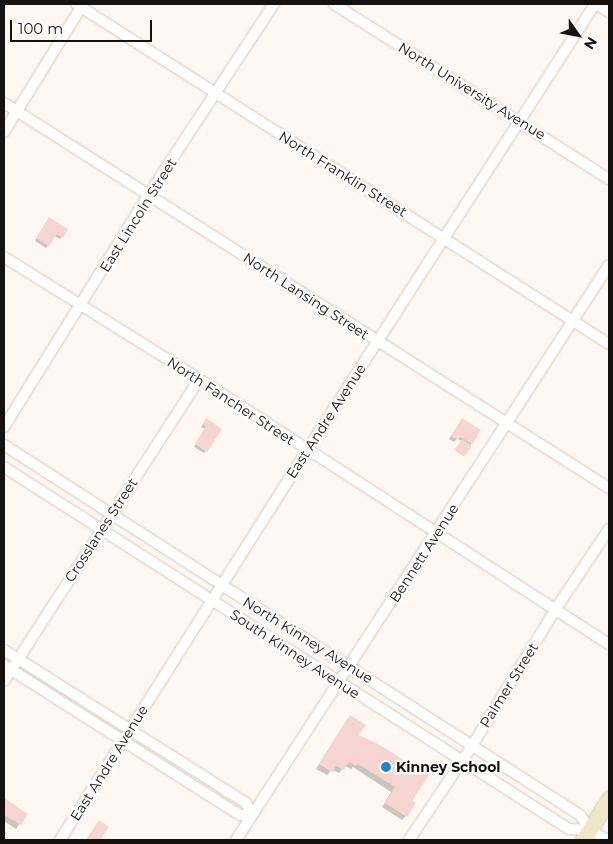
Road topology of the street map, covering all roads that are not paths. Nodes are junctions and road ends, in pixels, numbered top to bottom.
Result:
1 (274, 4) edge
2 (334, 4) edge
3 (597, 4) edge
4 (80, 5) edge
5 (609, 11) edge
6 (216, 94) junction
7 (4, 103) edge
8 (18, 111) junction
9 (520, 122) junction
10 (4, 132) edge
11 (609, 179) edge
12 (149, 194) junction
13 (444, 237) junction
14 (4, 257) edge
15 (609, 265) edge
16 (81, 306) junction
17 (573, 320) junction
18 (376, 342) junction
19 (609, 344) edge
20 (199, 379) junction
21 (508, 423) junction
22 (4, 426) edge
23 (4, 445) edge
24 (307, 450) junction
25 (4, 468) edge
26 (609, 488) edge
27 (111, 513) junction
28 (101, 529) junction
29 (609, 529) edge
30 (437, 533) junction
31 (222, 586) junction
32 (213, 601) junction
33 (555, 610) junction
34 (609, 644) edge
35 (4, 650) edge
36 (18, 659) junction
37 (349, 666) junction
38 (7, 667) edge
39 (4, 681) edge
40 (339, 684) junction
41 (129, 729) junction
42 (122, 741) junction
43 (472, 746) junction
44 (460, 760) junction
45 (609, 799) edge
46 (252, 815) junction
47 (586, 835) edge
48 (60, 840) edge
49 (236, 840) edge
50 (409, 840) edge
51 (607, 840) edge

1 - 6 street, East Lincoln Street
2 - 9 street, North University Avenue
3 - 5 street
3 - 9 street, East Andre Avenue
4 - 6 street, North Franklin Street
4 - 8 street
6 - 12 street, East Lincoln Street
6 - 13 street, North Franklin Street
7 - 8 street, North Lansing Street
8 - 10 street
8 - 12 street, North Lansing Street
9 - 11 street, North University Avenue
9 - 13 street, East Andre Avenue
12 - 16 street, East Lincoln Street
12 - 18 street, North Lansing Street
13 - 17 street, North Franklin Street
13 - 18 street, East Andre Avenue
14 - 16 street, North Fancher Street
15 - 17 street, Bennett Avenue
16 - 20 street, North Fancher Street
16 - 22 street, East Lincoln Street
17 - 19 street, North Franklin Street
17 - 21 street, Bennett Avenue
18 - 21 street, North Lansing Street
18 - 24 street, East Andre Avenue
20 - 24 street, North Fancher Street
20 - 27 street, Crosslanes Street
21 - 26 street, North Lansing Street
21 - 30 street, Bennett Avenue
23 - 27 street, North Kinney Avenue
24 - 30 street, North Fancher Street
24 - 31 street, East Andre Avenue
25 - 28 street, South Kinney Avenue
27 - 28 street, Crosslanes Street
27 - 31 street, North Kinney Avenue
28 - 32 street, South Kinney Avenue
28 - 36 street, Crosslanes Street
29 - 33 street, Palmer Street
30 - 33 street, North Fancher Street
30 - 37 street, Bennett Avenue
31 - 32 street, East Andre Avenue
31 - 37 street, North Kinney Avenue
32 - 40 street, South Kinney Avenue
32 - 41 street, East Andre Avenue
33 - 34 street, North Fancher Street
33 - 43 street, Palmer Street
35 - 36 street
36 - 38 street, Crosslanes Street
36 - 41 street
37 - 40 street, Bennett Avenue
37 - 43 street, North Kinney Avenue
38 - 39 street, Crosslanes Street
38 - 42 street
40 - 44 street, South Kinney Avenue
40 - 46 street, Bennett Avenue
41 - 42 street, East Andre Avenue
41 - 46 street
42 - 46 street
42 - 48 street, East Andre Avenue
43 - 44 street, Palmer Street
43 - 47 street, North Kinney Avenue
44 - 47 street, South Kinney Avenue
44 - 50 street, Palmer Street
45 - 47 main road
46 - 49 street, Bennett Avenue
47 - 51 street, North Kinney Avenue

